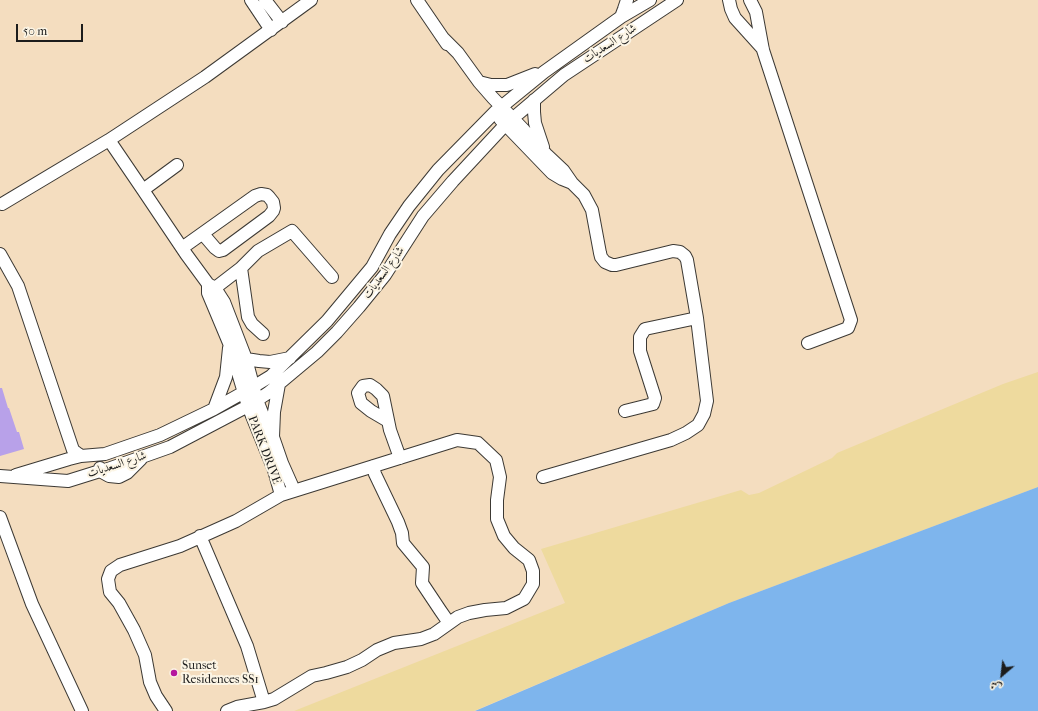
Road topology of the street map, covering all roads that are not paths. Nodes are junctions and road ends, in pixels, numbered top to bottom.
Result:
1 (251, 0) edge
2 (266, 0) edge
3 (312, 0) edge
4 (417, 0) edge
5 (627, 0) edge
6 (650, 0) edge
7 (677, 0) edge
8 (729, 0) edge
9 (750, 0) edge
10 (621, 17) junction
11 (282, 22) junction
12 (271, 30) junction
13 (442, 37) junction
14 (763, 50) junction
15 (544, 72) junction
16 (479, 82) junction
17 (534, 100) junction
18 (498, 109) junction
19 (509, 122) junction
20 (109, 140) junction
21 (546, 154) junction
22 (177, 165) dead end
23 (572, 183) junction
24 (143, 190) junction
25 (2, 204) dead end
26 (205, 236) junction
27 (184, 251) junction
28 (0, 254) edge
29 (241, 268) junction
30 (332, 277) dead end
31 (212, 286) junction
32 (697, 318) junction
33 (263, 334) dead end
34 (229, 343) junction
35 (808, 343) dead end
36 (290, 358) junction
37 (246, 360) junction
38 (279, 384) junction
39 (248, 390) junction
40 (252, 403) junction
41 (214, 409) junction
42 (625, 411) dead end
43 (388, 421) dead end
44 (273, 437) junction
45 (97, 455) junction
46 (81, 456) junction
47 (400, 458) junction
48 (54, 463) junction
49 (373, 466) junction
50 (100, 471) junction
51 (5, 476) edge
52 (543, 477) dead end
53 (57, 479) junction
54 (294, 490) junction
55 (281, 494) junction
56 (0, 516) edge
57 (200, 536) junction
58 (449, 623) junction
59 (264, 702) junction
60 (82, 711) edge
61 (166, 711) edge
62 (227, 711) edge

1 - 12 street
2 - 11 street
3 - 11 street
4 - 13 street
5 - 10 street
6 - 10 street, شارع السعديات
7 - 17 street, شارع السعديات
8 - 14 street
9 - 14 street
10 - 15 street, شارع السعديات
11 - 12 street
12 - 20 street
13 - 16 street
13 - 18 street
14 - 35 street
15 - 16 street
15 - 18 street, شارع السعديات
16 - 18 street
17 - 19 street, شارع السعديات
17 - 21 street
18 - 19 street
18 - 36 street, شارع السعديات
19 - 21 street
19 - 23 street
19 - 38 street, شارع السعديات
20 - 24 street
20 - 25 street
21 - 23 street
22 - 24 street
23 - 32 street
24 - 27 street
26 - 26 street
26 - 27 street
27 - 31 street
28 - 46 street
29 - 30 street
29 - 31 street
29 - 33 street
31 - 34 street
31 - 37 street
32 - 42 street
32 - 52 street
34 - 39 street
34 - 41 street
36 - 37 street
36 - 39 street, شارع السعديات
37 - 39 street
38 - 40 street, شارع السعديات
38 - 44 street
39 - 40 street
39 - 41 street, شارع السعديات
40 - 44 street, PARK DRIVE
40 - 50 street, شارع السعديات
40 - 55 street, PARK DRIVE
41 - 45 street, شارع السعديات
43 - 47 street
44 - 54 street, PARK DRIVE
45 - 46 street, شارع السعديات
45 - 48 street
45 - 50 street
46 - 48 street, شارع السعديات
47 - 49 street
47 - 58 street
48 - 51 street, شارع السعديات
48 - 53 street
49 - 54 street
49 - 58 street
50 - 53 street, شارع السعديات
51 - 53 street, شارع السعديات
54 - 55 street
55 - 57 street
56 - 60 street
57 - 59 street
57 - 61 street
58 - 59 street
59 - 62 street

